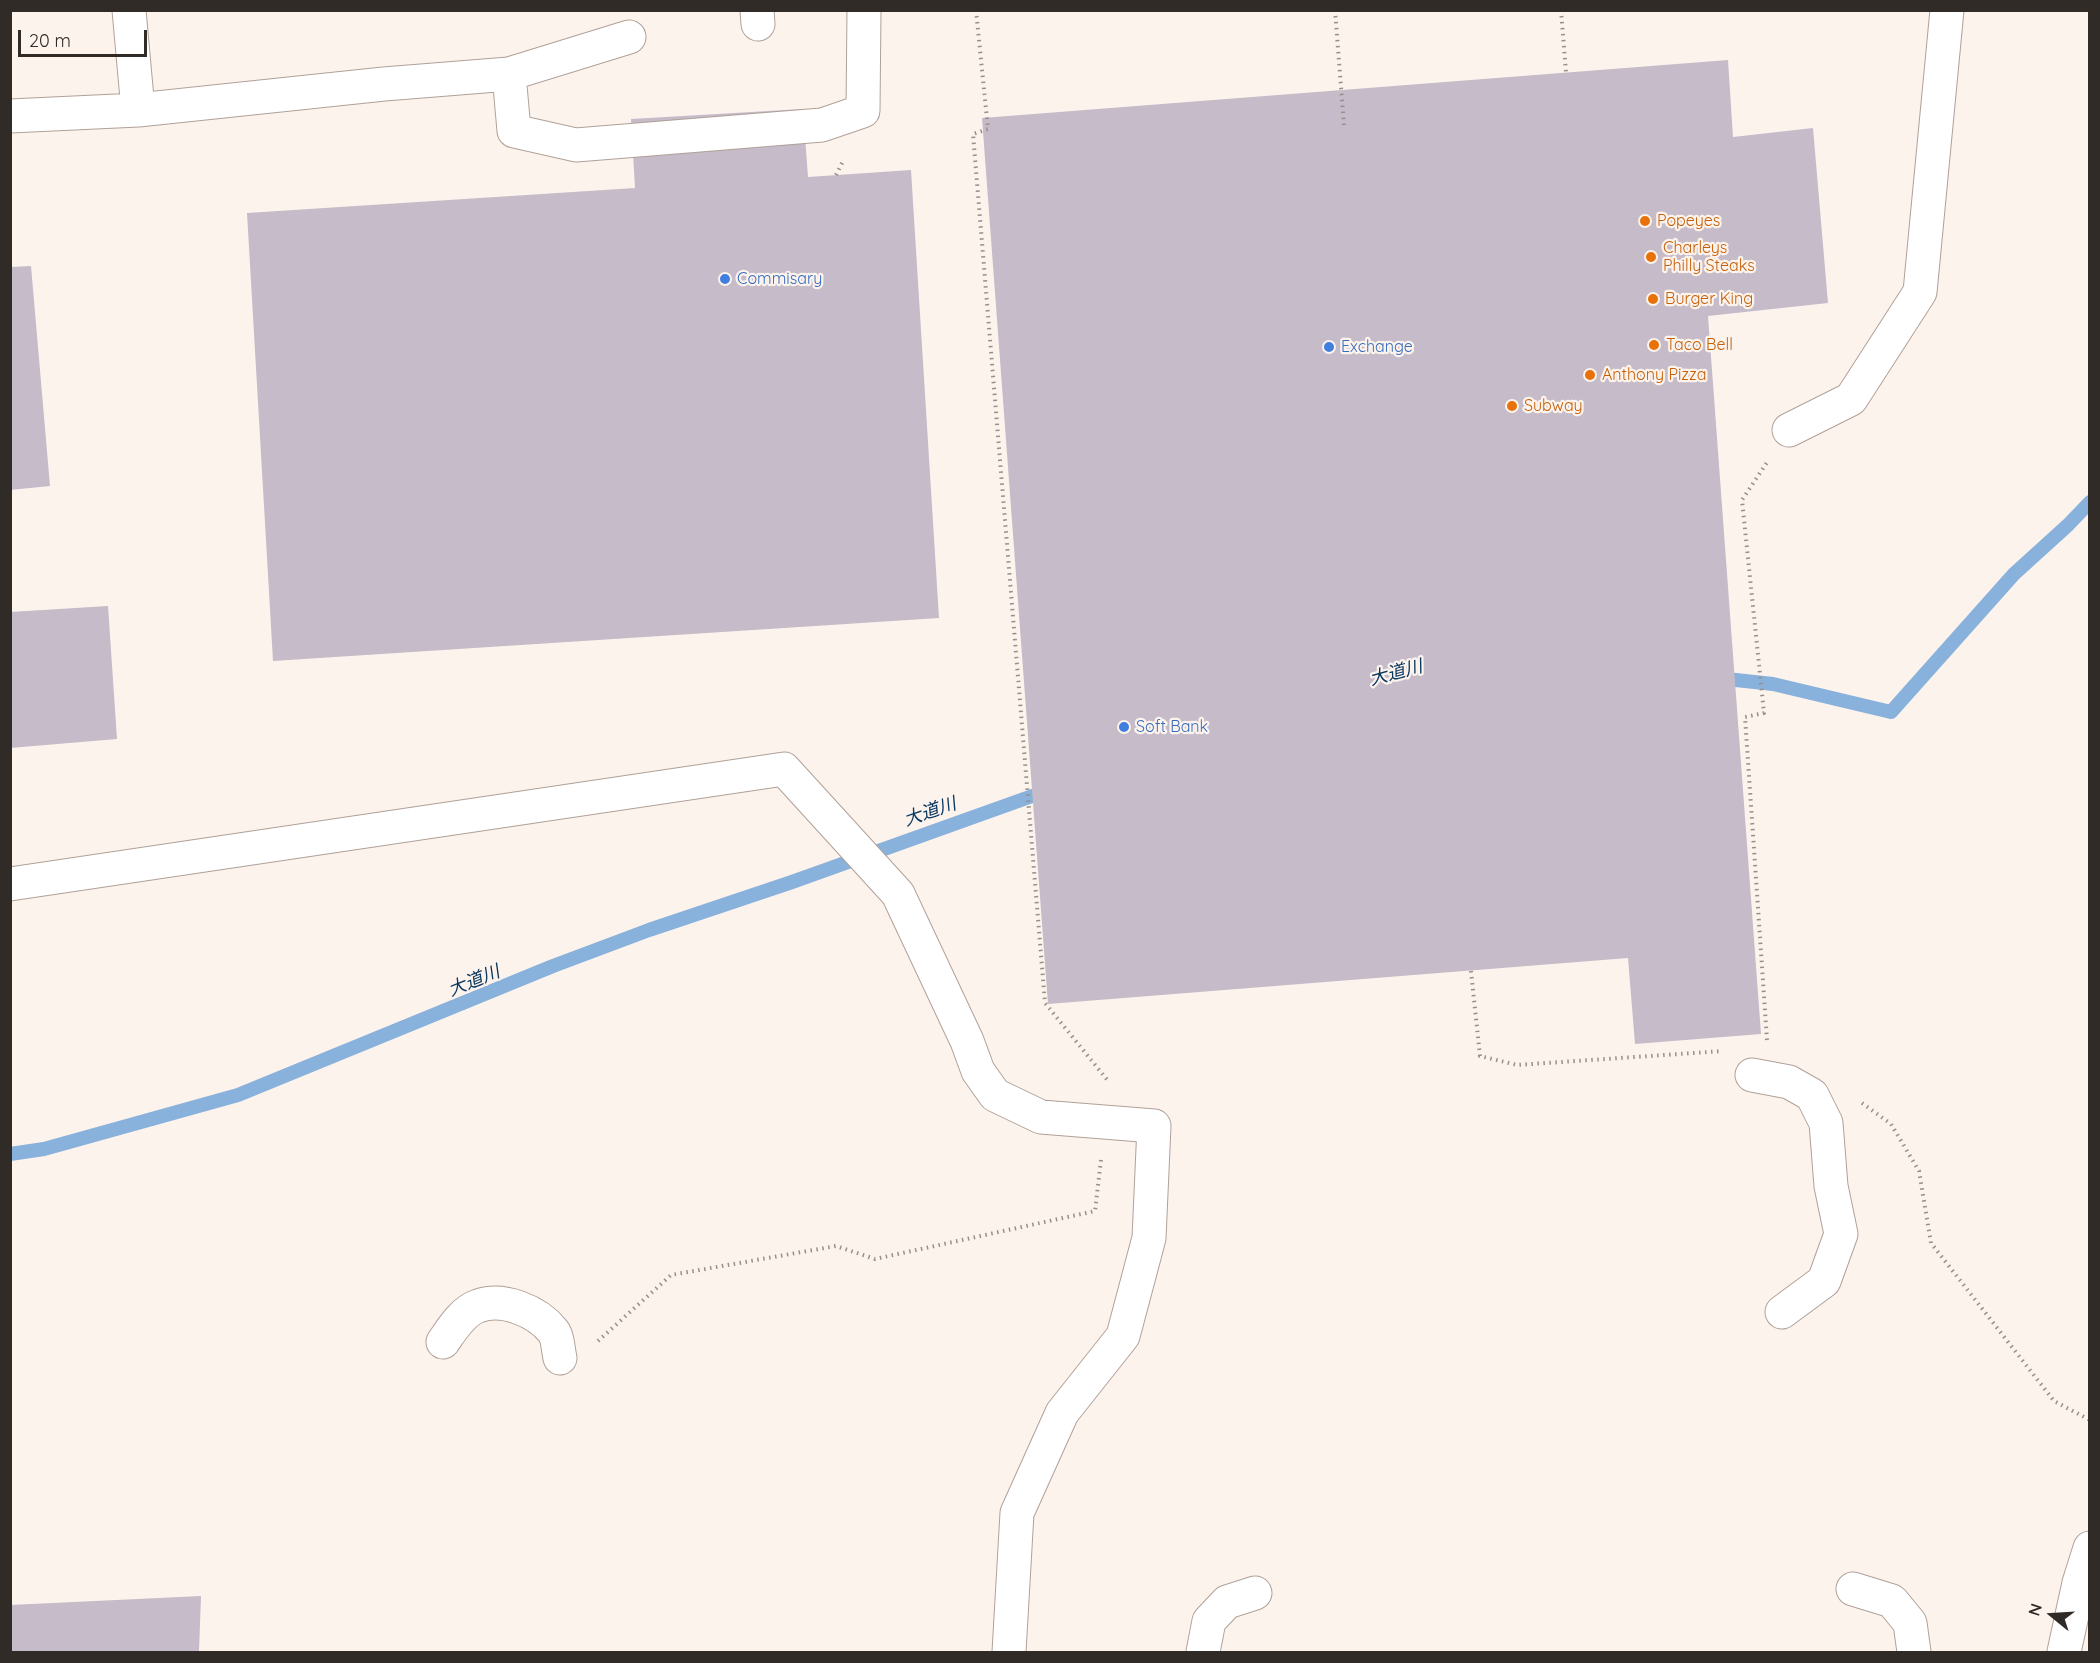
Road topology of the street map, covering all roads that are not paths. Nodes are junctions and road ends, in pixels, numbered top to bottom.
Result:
1 (129, 10) edge
2 (864, 10) edge
3 (1947, 10) edge
4 (629, 38) dead end
5 (509, 74) junction
6 (138, 110) junction
7 (10, 116) edge
8 (1789, 430) road end
9 (10, 884) edge
10 (1761, 1077) road end
11 (1782, 1312) dead end
12 (443, 1342) dead end
13 (560, 1358) dead end
14 (2090, 1548) edge
15 (1853, 1589) dead end
16 (1255, 1593) dead end
17 (1009, 1653) edge
18 (1203, 1653) edge
19 (1914, 1653) edge
20 (2064, 1653) edge

1 - 6 street
2 - 5 street
3 - 8 street
4 - 5 street
5 - 6 street
6 - 7 street
9 - 17 street
10 - 11 street
12 - 13 street
14 - 20 street
15 - 19 street
16 - 18 street

